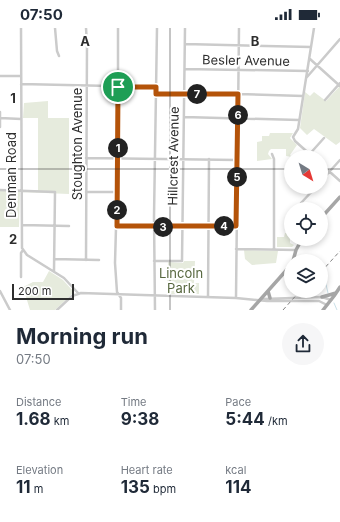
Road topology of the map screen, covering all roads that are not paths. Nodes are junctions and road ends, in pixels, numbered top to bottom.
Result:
1 (21, 28) edge
2 (55, 28) edge
3 (86, 28) edge
4 (118, 28) edge
5 (157, 28) edge
6 (185, 28) edge
7 (239, 28) edge
8 (314, 28) edge
9 (340, 39) edge
10 (185, 44) junction
11 (239, 45) junction
12 (311, 47) junction
13 (59, 56) dead end
14 (310, 58) junction
15 (317, 65) junction
16 (185, 69) junction
17 (238, 70) junction
18 (308, 71) junction
19 (0, 76) edge
20 (21, 76) junction
21 (306, 78) junction
22 (21, 84) junction
23 (340, 84) edge
24 (87, 86) junction
25 (118, 87) junction
26 (156, 87) junction
27 (156, 94) junction
28 (184, 94) junction
29 (238, 94) junction
30 (303, 96) junction
31 (325, 100) dead end
32 (0, 112) edge
33 (184, 117) junction
34 (0, 118) edge
35 (238, 118) junction
36 (21, 119) junction
37 (299, 120) junction
38 (0, 127) edge
39 (324, 138) dead end
40 (306, 150) edge
41 (314, 150) edge
42 (272, 154) dead end
43 (86, 158) junction
44 (118, 158) junction
45 (154, 158) junction
46 (184, 159) junction
47 (209, 159) junction
48 (237, 160) junction
49 (340, 160) edge
50 (330, 172) joint
51 (340, 181) edge
52 (0, 190) edge
53 (22, 191) junction
54 (86, 192) junction
55 (118, 192) junction
56 (309, 194) edge
57 (340, 197) edge
58 (302, 202) edge
59 (328, 210) edge
60 (22, 225) junction
61 (55, 225) junction
62 (69, 226) dead end
63 (117, 226) junction
64 (154, 226) junction
65 (208, 226) junction
66 (236, 226) junction
67 (182, 227) junction
68 (298, 246) edge
69 (236, 249) junction
70 (274, 249) junction
71 (23, 250) junction
72 (296, 250) junction
73 (295, 254) edge
74 (54, 259) junction
75 (86, 260) junction
76 (99, 260) dead end
77 (154, 261) junction
78 (54, 271) junction
79 (284, 273) edge
80 (21, 277) dead end
81 (340, 287) edge
82 (0, 291) edge
83 (268, 291) junction
84 (78, 293) junction
85 (337, 293) junction
86 (118, 294) junction
87 (328, 295) edge
88 (154, 296) junction
89 (208, 297) junction
90 (236, 298) junction
91 (270, 298) junction
92 (284, 298) edge
93 (325, 298) edge
94 (260, 300) junction
95 (332, 300) junction
96 (328, 305) junction
97 (10, 310) edge
98 (57, 310) edge
99 (121, 310) edge
100 (155, 310) edge
101 (251, 310) edge
102 (323, 310) edge

1 - 20 street, Denman Road
2 - 13 street
3 - 24 street, Stoughton Avenue
4 - 25 street
5 - 26 street
6 - 10 street, Hillcrest Avenue
7 - 11 street
8 - 12 street
9 - 15 street
10 - 11 street
10 - 16 street, Hillcrest Avenue
11 - 12 street
11 - 17 street
12 - 14 street
14 - 15 street
14 - 18 street
15 - 21 street
15 - 23 street
16 - 17 street, Besler Avenue
16 - 28 street, Hillcrest Avenue
17 - 18 street, Besler Avenue
17 - 29 street
18 - 21 street
19 - 20 street
20 - 22 street, Denman Road
21 - 30 street
22 - 24 street
22 - 36 street, Denman Road
23 - 31 street
24 - 25 street
24 - 43 street, Stoughton Avenue
25 - 26 street
25 - 44 street
26 - 27 street
27 - 28 street
27 - 45 street
28 - 29 street
28 - 33 street, Hillcrest Avenue
29 - 30 street
29 - 35 street
30 - 37 street
32 - 34 street
33 - 35 street
33 - 46 street, Hillcrest Avenue
34 - 36 street
34 - 38 street
35 - 37 street
35 - 48 street
36 - 53 street, Denman Road
37 - 40 street
39 - 41 street
42 - 70 street
43 - 44 street
43 - 54 street, Stoughton Avenue
44 - 45 street
44 - 55 street
45 - 46 street
45 - 64 street
46 - 47 street
46 - 67 street, Hillcrest Avenue
47 - 48 street
47 - 65 street
48 - 66 street
49 - 50 street
50 - 51 street
52 - 53 street
53 - 60 street, Denman Road
53 - 61 street
54 - 55 street
54 - 75 street, Stoughton Avenue
55 - 63 street
56 - 58 street
57 - 59 main road
60 - 61 street
60 - 71 street, Denman Road
61 - 62 street
61 - 74 street
63 - 64 street
63 - 86 street
64 - 67 street
64 - 77 street
65 - 66 street
65 - 67 street
65 - 89 street
66 - 69 street
67 - 77 street, Hillcrest Avenue
68 - 72 main road
69 - 70 street
69 - 90 street
70 - 72 street
71 - 78 street
71 - 80 street, Denman Road
72 - 73 main road
74 - 75 street
74 - 78 street
75 - 76 street
77 - 88 street
78 - 84 street
79 - 83 main road
81 - 85 main road
82 - 97 street
83 - 91 main road
83 - 94 main road
84 - 86 street
84 - 98 street
85 - 87 main road
85 - 95 main road
86 - 88 street
86 - 99 street
88 - 89 street
88 - 100 street
89 - 90 street
90 - 94 street
91 - 92 street
91 - 94 street
93 - 95 street
94 - 96 street
94 - 101 main road
95 - 96 main road
96 - 102 main road

